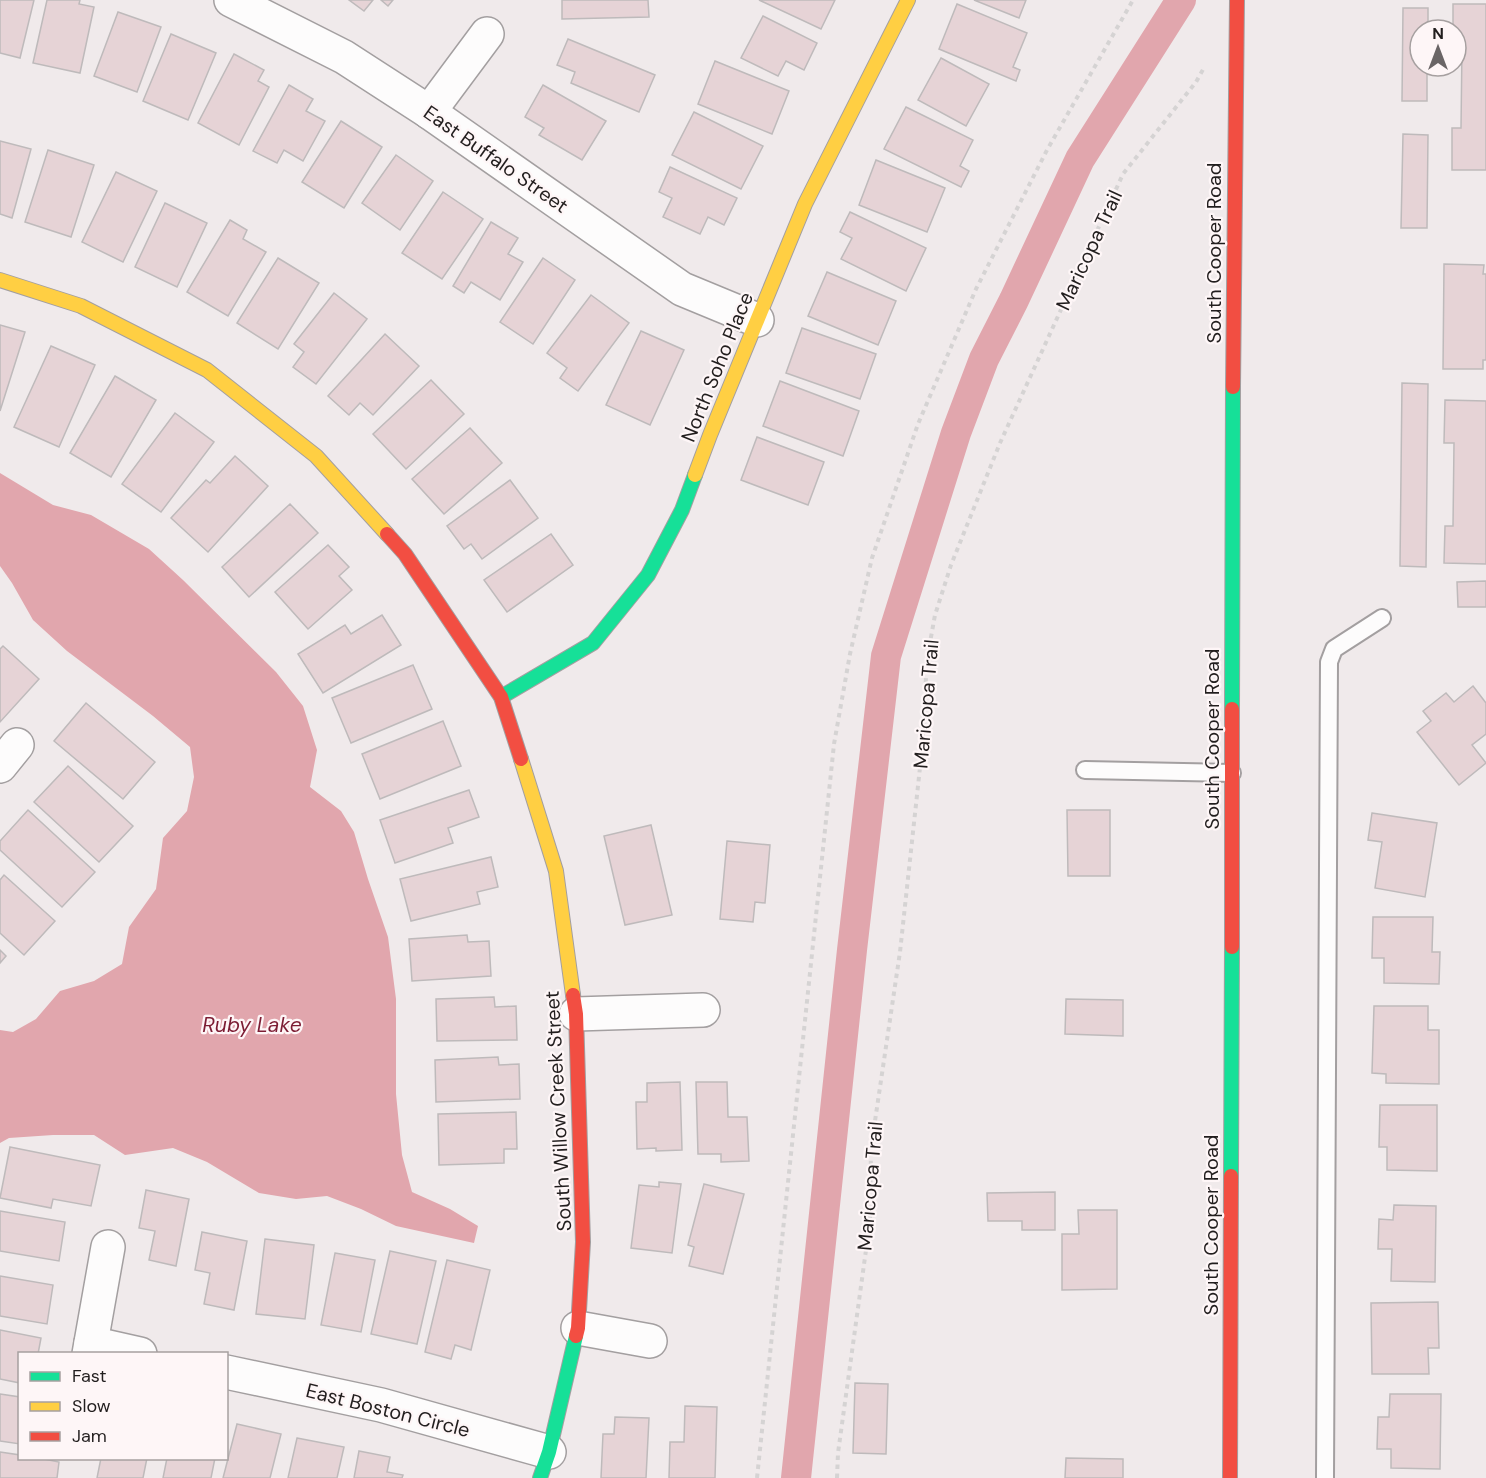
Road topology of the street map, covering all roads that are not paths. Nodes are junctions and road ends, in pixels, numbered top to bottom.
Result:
1 (231, 0) edge
2 (908, 0) edge
3 (1237, 0) edge
4 (487, 34) dead end
5 (429, 112) junction
6 (0, 280) edge
7 (757, 320) junction
8 (1382, 618) dead end
9 (501, 697) junction
10 (1085, 770) dead end
11 (1232, 773) junction
12 (703, 1010) dead end
13 (576, 1014) junction
14 (108, 1247) dead end
15 (578, 1328) junction
16 (650, 1341) dead end
17 (90, 1348) edge
18 (130, 1352) edge
19 (228, 1372) edge
20 (545, 1465) edge
21 (1230, 1478) edge
22 (1325, 1478) edge

1 - 5 street, East Buffalo Street
2 - 7 street, North Soho Place
3 - 11 street, South Cooper Road
4 - 5 street
5 - 7 street, East Buffalo Street
6 - 9 street, South Willow Creek Street
7 - 9 street, North Soho Place
8 - 22 lane
9 - 13 street, South Willow Creek Street
10 - 11 lane
11 - 21 street, South Cooper Road
12 - 13 street
13 - 15 street, South Willow Creek Street
14 - 17 street
15 - 16 street
15 - 20 street, South Willow Creek Street
17 - 18 street
19 - 20 street, East Boston Circle

